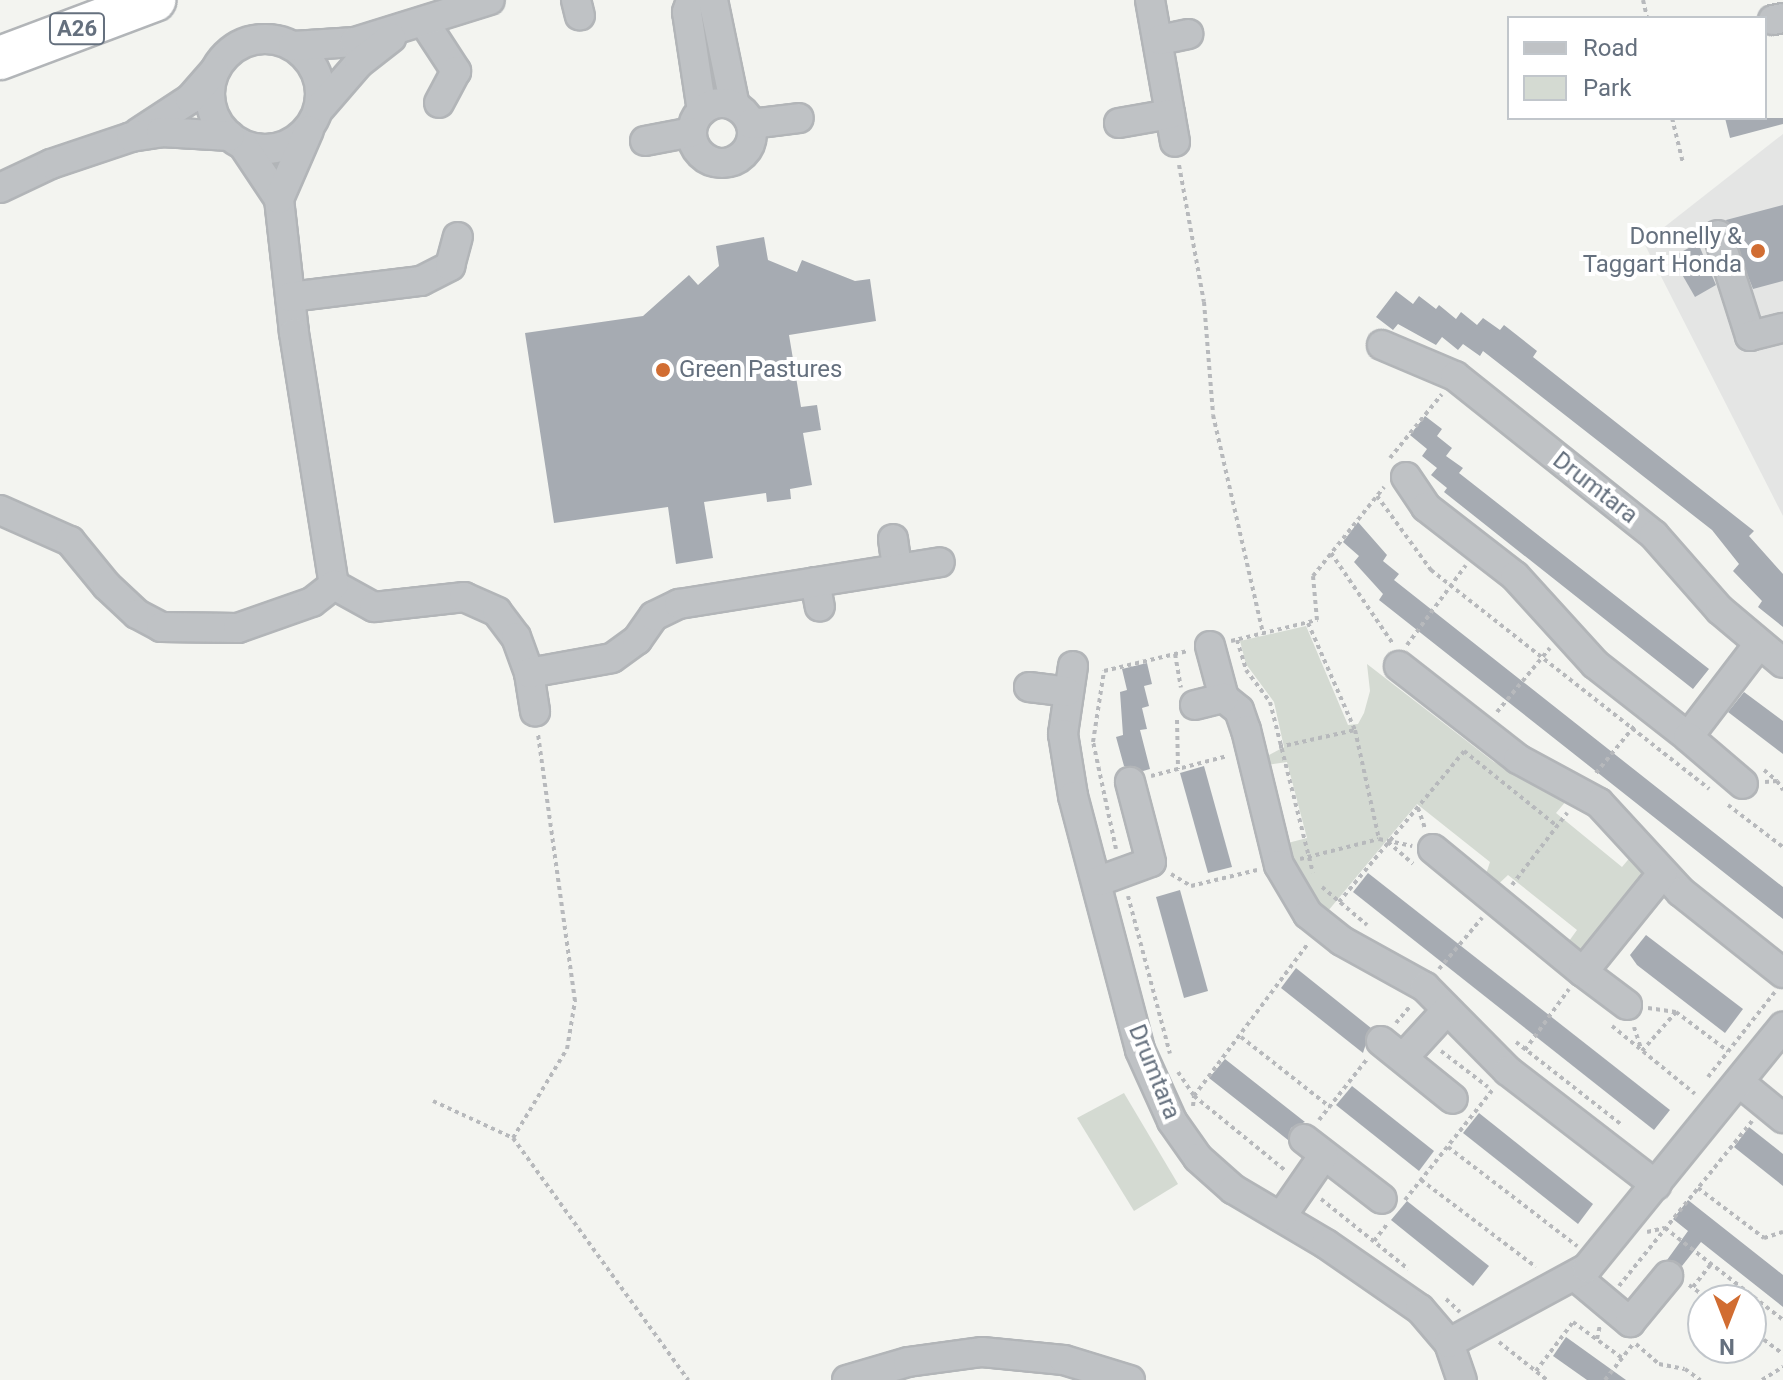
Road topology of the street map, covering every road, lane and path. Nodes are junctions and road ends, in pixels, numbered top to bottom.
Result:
1 (154, 0) edge
2 (490, 0) edge
3 (691, 0) edge
4 (713, 0) edge
5 (1150, 0) edge
6 (413, 26) junction
7 (1188, 34) dead end
8 (1160, 40) junction
9 (293, 46) junction
10 (0, 58) edge
11 (217, 67) junction
12 (439, 103) dead end
13 (1170, 114) junction
14 (743, 115) junction
15 (316, 116) junction
16 (799, 118) dead end
17 (1672, 120) edge
18 (697, 122) junction
19 (1119, 123) dead end
20 (131, 137) junction
21 (236, 140) junction
22 (645, 141) dead end
23 (1175, 142) joint
24 (1683, 163) dead end
25 (0, 188) edge
26 (279, 199) junction
27 (1718, 235) dead end
28 (458, 237) dead end
29 (290, 297) junction
30 (1783, 328) edge
31 (1382, 345) dead end
32 (1445, 391) dead end
33 (1393, 474) junction
34 (1377, 496) junction
35 (0, 510) edge
36 (893, 539) dead end
37 (1331, 553) junction
38 (940, 562) dead end
39 (897, 568) junction
40 (334, 585) junction
41 (1451, 585) junction
42 (1308, 623) junction
43 (1263, 634) junction
44 (1224, 643) junction
45 (1759, 644) junction
46 (1548, 651) dead end
47 (1542, 658) junction
48 (1783, 663) edge
49 (1399, 666) junction
50 (529, 673) junction
51 (1029, 687) dead end
52 (1517, 689) dead end
53 (1224, 698) junction
54 (1195, 705) dead end
55 (535, 712) joint
56 (1355, 730) junction
57 (1632, 730) junction
58 (1688, 737) junction
59 (1281, 747) junction
60 (1242, 754) junction
61 (1606, 760) dead end
62 (1164, 772) dead end
63 (1130, 782) dead end
64 (1743, 784) dead end
65 (1562, 819) dead end
66 (1557, 826) junction
67 (1379, 839) junction
68 (1388, 842) junction
69 (1783, 847) edge
70 (1433, 849) joint
71 (1309, 857) junction
72 (1269, 868) junction
73 (1663, 873) junction
74 (1110, 876) junction
75 (1191, 886) dead end
76 (1338, 903) junction
77 (1489, 911) junction
78 (1319, 926) junction
79 (1374, 930) dead end
80 (1297, 962) dead end
81 (1783, 973) edge
82 (1433, 977) junction
83 (1576, 981) junction
84 (1627, 1005) joint
85 (1447, 1010) junction
86 (1676, 1012) junction
87 (1783, 1027) edge
88 (1241, 1037) junction
89 (1514, 1040) dead end
90 (1525, 1049) junction
91 (1392, 1050) junction
92 (1642, 1051) dead end
93 (1728, 1051) dead end
94 (1739, 1082) junction
95 (1492, 1091) dead end
96 (1194, 1096) junction
97 (1453, 1099) dead end
98 (433, 1101) dead end
99 (1330, 1107) junction
100 (1775, 1111) edge
101 (1629, 1131) dead end
102 (513, 1138) junction
103 (1314, 1147) junction
104 (1448, 1147) junction
105 (1293, 1176) junction
106 (1421, 1180) junction
107 (1656, 1185) junction
108 (1698, 1188) junction
109 (1414, 1190) dead end
110 (1382, 1199) dead end
111 (1281, 1217) junction
112 (1665, 1228) junction
113 (1617, 1231) junction
114 (1783, 1232) edge
115 (1645, 1253) dead end
116 (1711, 1264) junction
117 (1536, 1267) dead end
118 (1585, 1268) junction
119 (1419, 1278) dead end
120 (1680, 1282) joint
121 (1442, 1296) dead end
122 (1783, 1320) edge
123 (1480, 1327) junction
124 (1633, 1332) junction
125 (1449, 1343) junction
126 (1622, 1358) junction
127 (1783, 1367) edge
128 (1536, 1371) junction
129 (688, 1380) edge
130 (847, 1380) edge
131 (1130, 1380) edge
132 (1462, 1380) edge
133 (1547, 1380) edge
134 (1605, 1380) edge
135 (1700, 1380) edge
136 (1762, 1380) edge

1 - 10 highway, A26
2 - 6 street
3 - 18 street
4 - 14 street
5 - 8 street
6 - 9 street
6 - 12 street
6 - 15 street
7 - 8 street
8 - 13 street
9 - 11 street
9 - 15 street
11 - 20 street
11 - 21 street
13 - 19 street
13 - 23 street
14 - 16 street
14 - 18 street
14 - 18 street
15 - 21 street
15 - 26 street
17 - 24 path
18 - 22 street
20 - 21 street
20 - 25 street
21 - 26 street
23 - 43 path
26 - 29 street
27 - 30 street
28 - 29 street
29 - 40 street
31 - 45 street, Drumtara
32 - 33 path
33 - 34 path
33 - 58 street
34 - 37 path
34 - 41 path
35 - 40 street
36 - 39 street
37 - 42 path
37 - 49 path
38 - 39 street
39 - 50 street
40 - 50 street
41 - 47 path
41 - 49 path
42 - 43 path
42 - 56 path
43 - 44 path
44 - 53 street
44 - 59 path
44 - 74 path
45 - 48 street, Drumtara
45 - 58 street
46 - 47 path
47 - 52 path
47 - 57 path
49 - 73 street
50 - 55 street
51 - 74 street, Drumtara
53 - 54 street
53 - 60 street
55 - 102 path
56 - 59 path
56 - 67 path
57 - 61 path
57 - 69 path
58 - 64 street
59 - 60 path
59 - 71 path
60 - 62 path
60 - 72 street
63 - 74 street
65 - 66 path
66 - 68 path
66 - 77 path
67 - 68 path
67 - 71 path
68 - 70 path
68 - 76 path
70 - 77 street
71 - 72 path
71 - 76 path
72 - 75 path
72 - 78 street
73 - 81 street
73 - 83 street
74 - 96 path
74 - 111 street, Drumtara
76 - 78 path
76 - 79 path
77 - 82 path
77 - 83 street
78 - 82 street
80 - 88 path
82 - 85 street
82 - 91 path
83 - 84 street
83 - 90 path
84 - 86 path
85 - 91 street
85 - 107 street
86 - 92 path
86 - 93 path
87 - 94 street
88 - 96 path
88 - 99 path
89 - 90 path
90 - 101 path
91 - 97 street
91 - 99 path
94 - 100 street
94 - 107 street
95 - 104 path
96 - 105 path
98 - 102 path
99 - 103 path
100 - 108 path
102 - 129 path
103 - 105 street
103 - 105 path
103 - 110 street
104 - 106 path
104 - 118 path
105 - 111 street
105 - 119 path
106 - 109 path
106 - 117 path
107 - 113 street
108 - 112 path
108 - 114 path
111 - 125 street, Drumtara
112 - 113 path
112 - 115 path
112 - 116 path
113 - 118 street
116 - 120 path
116 - 122 path
118 - 123 street
118 - 124 street
120 - 124 street
121 - 123 path
123 - 125 street
123 - 128 path
124 - 126 path
124 - 135 path
125 - 132 street, Drumtara
126 - 128 path
126 - 134 path
127 - 136 path
128 - 133 path
130 - 131 street

